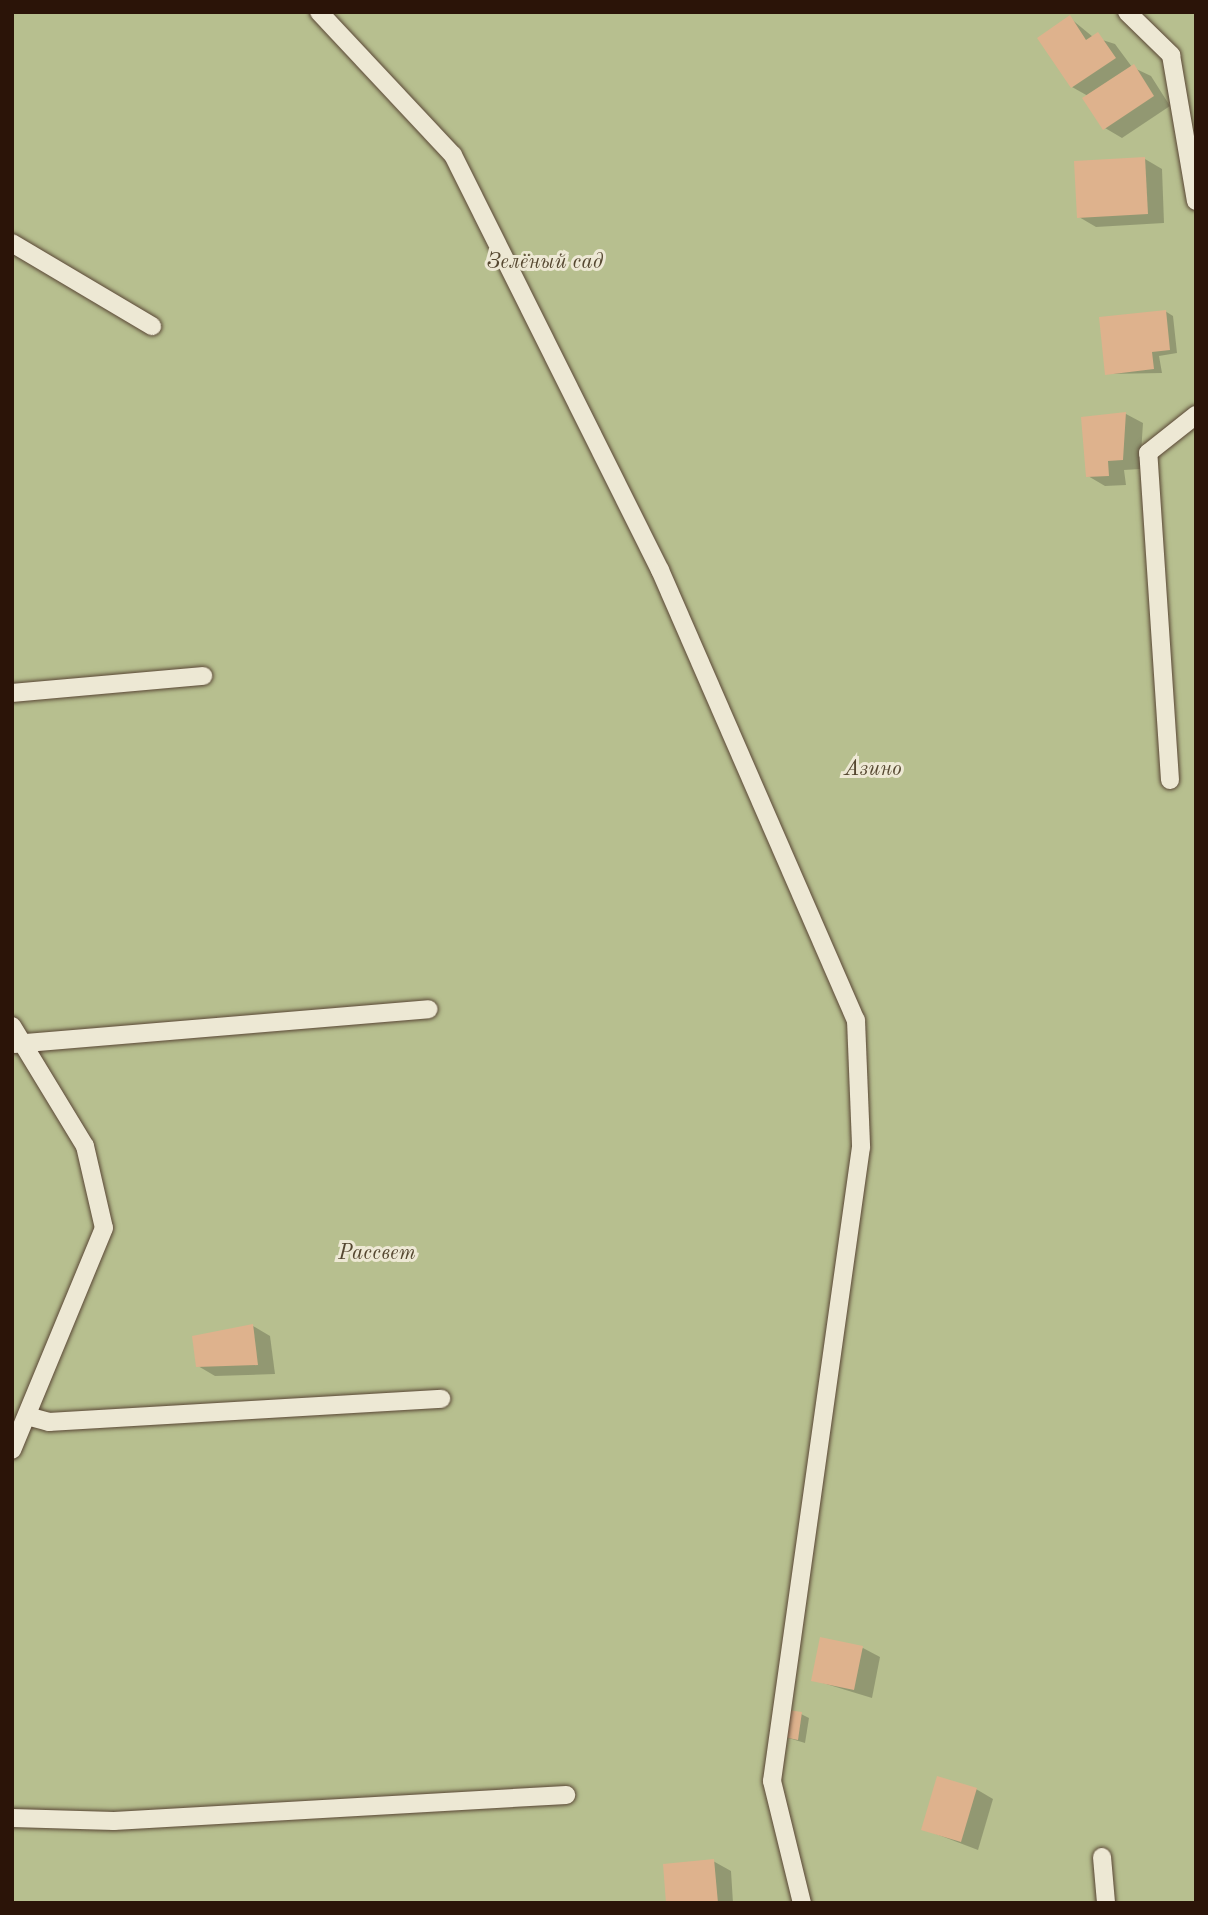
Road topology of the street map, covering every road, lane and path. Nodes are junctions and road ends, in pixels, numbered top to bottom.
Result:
1 (319, 12) edge
2 (1126, 12) edge
3 (1196, 201) edge
4 (12, 243) edge
5 (152, 326) dead end
6 (1196, 415) edge
7 (203, 676) dead end
8 (12, 693) edge
9 (1170, 780) dead end
10 (429, 1009) dead end
11 (12, 1026) edge
12 (17, 1043) edge
13 (441, 1399) dead end
14 (27, 1416) junction
15 (12, 1450) edge
16 (566, 1795) dead end
17 (12, 1818) edge
18 (1101, 1857) dead end
19 (802, 1903) edge
20 (1106, 1903) edge

1 - 19 lane
2 - 3 lane
4 - 5 lane
6 - 9 lane
7 - 8 lane
10 - 12 lane
11 - 12 lane
12 - 14 lane
13 - 14 lane
14 - 15 lane
16 - 17 lane
18 - 20 lane

